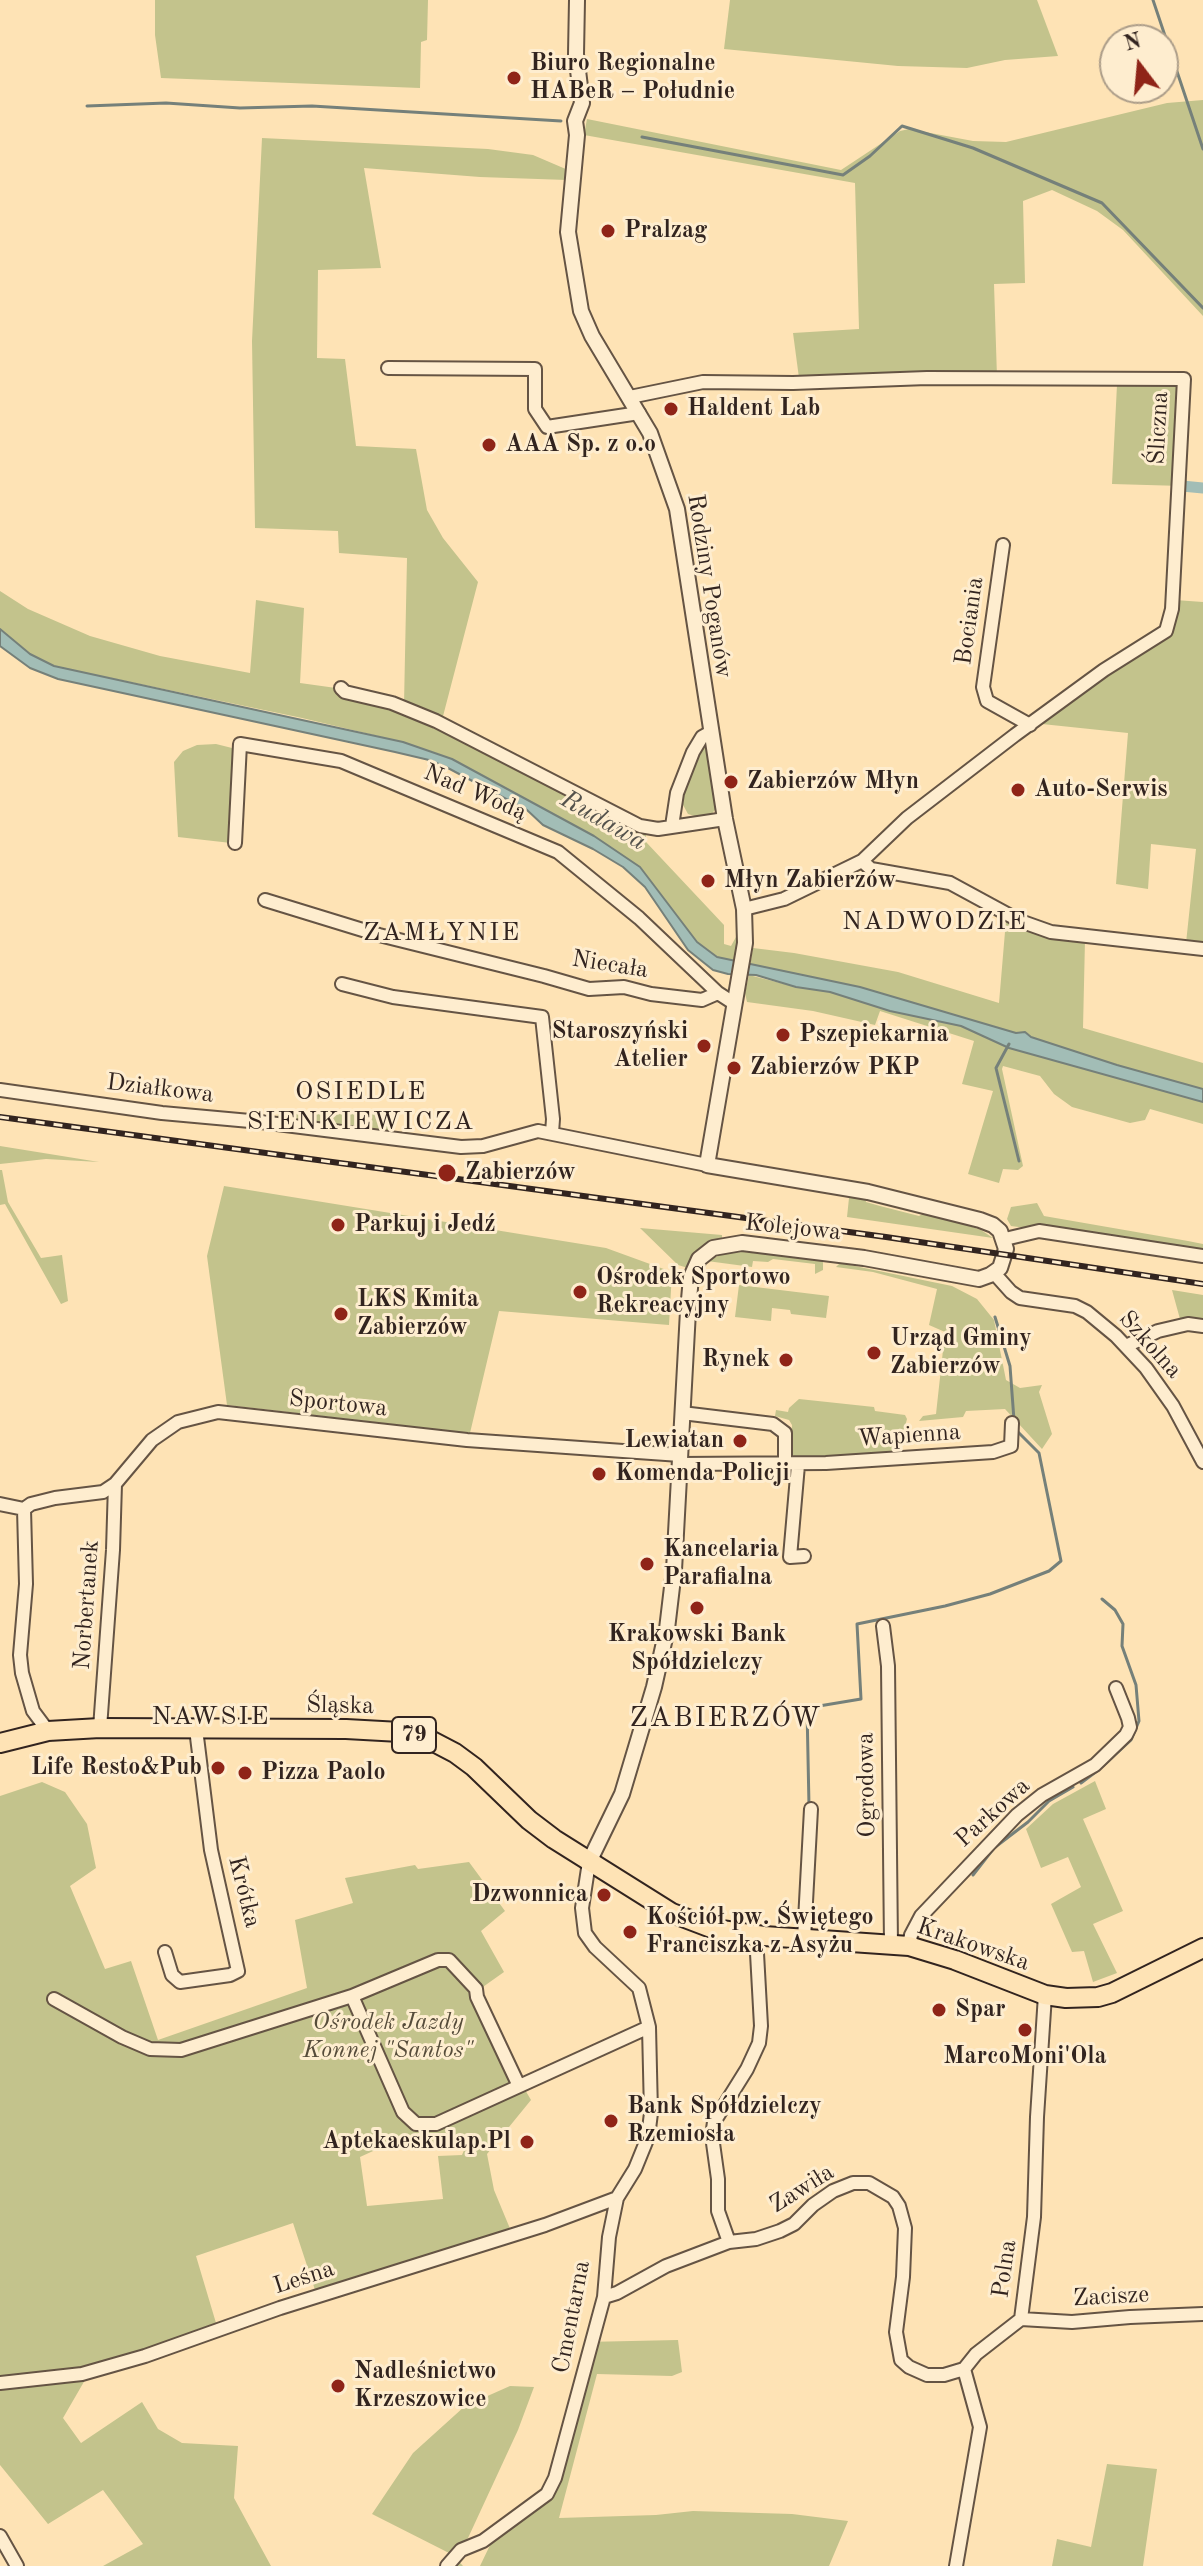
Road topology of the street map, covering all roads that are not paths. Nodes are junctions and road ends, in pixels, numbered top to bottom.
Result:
1 (577, 0) edge
2 (388, 368) dead end
3 (630, 397) junction
4 (639, 413) junction
5 (1003, 545) dead end
6 (341, 688) dead end
7 (1030, 725) junction
8 (711, 732) junction
9 (725, 819) junction
10 (672, 826) junction
11 (235, 843) dead end
12 (862, 861) junction
13 (265, 900) dead end
14 (744, 909) junction
15 (1203, 949) edge
16 (342, 984) dead end
17 (718, 993) junction
18 (736, 998) junction
19 (0, 1090) edge
20 (552, 1133) junction
21 (707, 1165) junction
22 (1005, 1239) junction
23 (1203, 1256) edge
24 (994, 1273) junction
25 (1203, 1326) edge
26 (1126, 1346) junction
27 (682, 1413) junction
28 (1012, 1423) dead end
29 (680, 1460) junction
30 (1203, 1462) edge
31 (792, 1465) junction
32 (115, 1484) junction
33 (0, 1504) edge
34 (24, 1509) junction
35 (804, 1556) dead end
36 (883, 1626) dead end
37 (1116, 1688) dead end
38 (100, 1728) junction
39 (196, 1729) junction
40 (48, 1731) junction
41 (0, 1743) edge
42 (811, 1809) dead end
43 (589, 1862) junction
44 (756, 1935) junction
45 (804, 1939) junction
46 (900, 1945) junction
47 (1203, 1948) edge
48 (165, 1952) dead end
49 (1045, 1995) junction
50 (352, 1996) junction
51 (54, 1999) dead end
52 (649, 2027) junction
53 (519, 2086) junction
54 (617, 2198) junction
55 (729, 2242) junction
56 (604, 2297) junction
57 (1203, 2314) edge
58 (1021, 2319) junction
59 (964, 2369) junction
60 (0, 2383) edge
61 (0, 2536) edge
62 (17, 2566) edge
63 (447, 2566) edge
64 (956, 2566) edge

1 - 3 street, Rodziny Poganów
2 - 4 street
3 - 4 street, Rodziny Poganów
3 - 7 street, Śliczna
4 - 8 street, Rodziny Poganów
5 - 7 street, Bociania
6 - 10 street
7 - 12 street
8 - 9 street, Rodziny Poganów
8 - 10 street
9 - 10 street
9 - 14 street, Rodziny Poganów
11 - 17 street, Nad Wodą
12 - 14 street
12 - 15 street
13 - 17 street, Niecała
14 - 18 street, Rodziny Poganów
16 - 20 street
17 - 18 street, Nad Wodą
18 - 21 street, Rodziny Poganów
19 - 20 street, Działkowa
20 - 21 street, Kolejowa
21 - 22 street, Kolejowa
22 - 23 street
22 - 24 street
24 - 26 street, Szkolna
24 - 27 street, Kolejowa
25 - 26 street
26 - 30 street, Szkolna
27 - 29 street, Kolejowa
27 - 31 street
28 - 31 street, Wapienna
29 - 31 street, Wapienna
29 - 32 street, Sportowa
29 - 43 street, Kolejowa
31 - 35 street
32 - 34 street
32 - 38 street, Norbertanek
33 - 34 street
34 - 40 street
36 - 46 street, Ogrodowa
37 - 46 street, Parkowa
38 - 39 main road, Śląska / 79
38 - 40 main road, Śląska / 79
39 - 43 main road, Śląska / 79
39 - 48 street, Krótka
40 - 41 main road, Śląska / 79
42 - 45 street
43 - 44 main road, Krakowska / 79
43 - 52 street, Cmentarna
44 - 45 main road, Krakowska / 79
44 - 55 street
45 - 46 main road, Krakowska / 79
46 - 49 main road, Krakowska / 79
47 - 49 main road, Krakowska / 79
49 - 58 street, Polna
50 - 51 street
50 - 53 street
50 - 53 street
52 - 53 street
52 - 54 street, Cmentarna
54 - 56 street, Cmentarna
54 - 60 street, Leśna
55 - 56 street, Zawiła
55 - 59 street, Zawiła
56 - 63 street, Cmentarna
57 - 58 street, Zacisze
58 - 59 street, Polna
59 - 64 street
61 - 62 street

